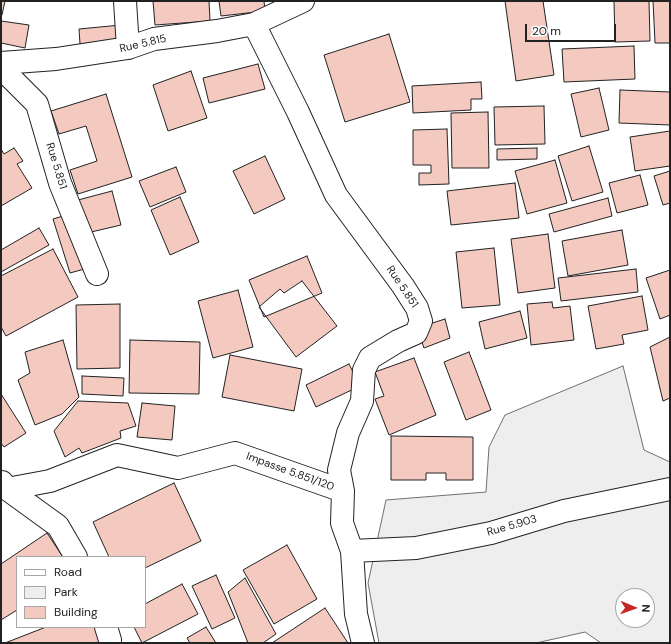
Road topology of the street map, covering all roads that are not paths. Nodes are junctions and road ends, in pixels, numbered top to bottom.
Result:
1 (125, 1) edge
2 (304, 1) edge
3 (254, 24) junction
4 (128, 48) junction
5 (1, 63) edge
6 (1, 68) edge
7 (97, 274) dead end
8 (4, 485) edge
9 (670, 489) edge
10 (343, 491) junction
11 (352, 551) junction
12 (75, 556) edge
13 (363, 643) edge

1 - 4 street
2 - 3 street, Rue 5.815
3 - 4 street, Rue 5.815
3 - 10 street, Rue 5.851
4 - 5 street, Rue 5.815
6 - 7 street, Rue 5.851
8 - 10 street, Impasse 5.851/120
8 - 12 street
9 - 11 street, Rue 5.903
10 - 11 street, Rue 5.851
11 - 13 street, Rue 5.851

